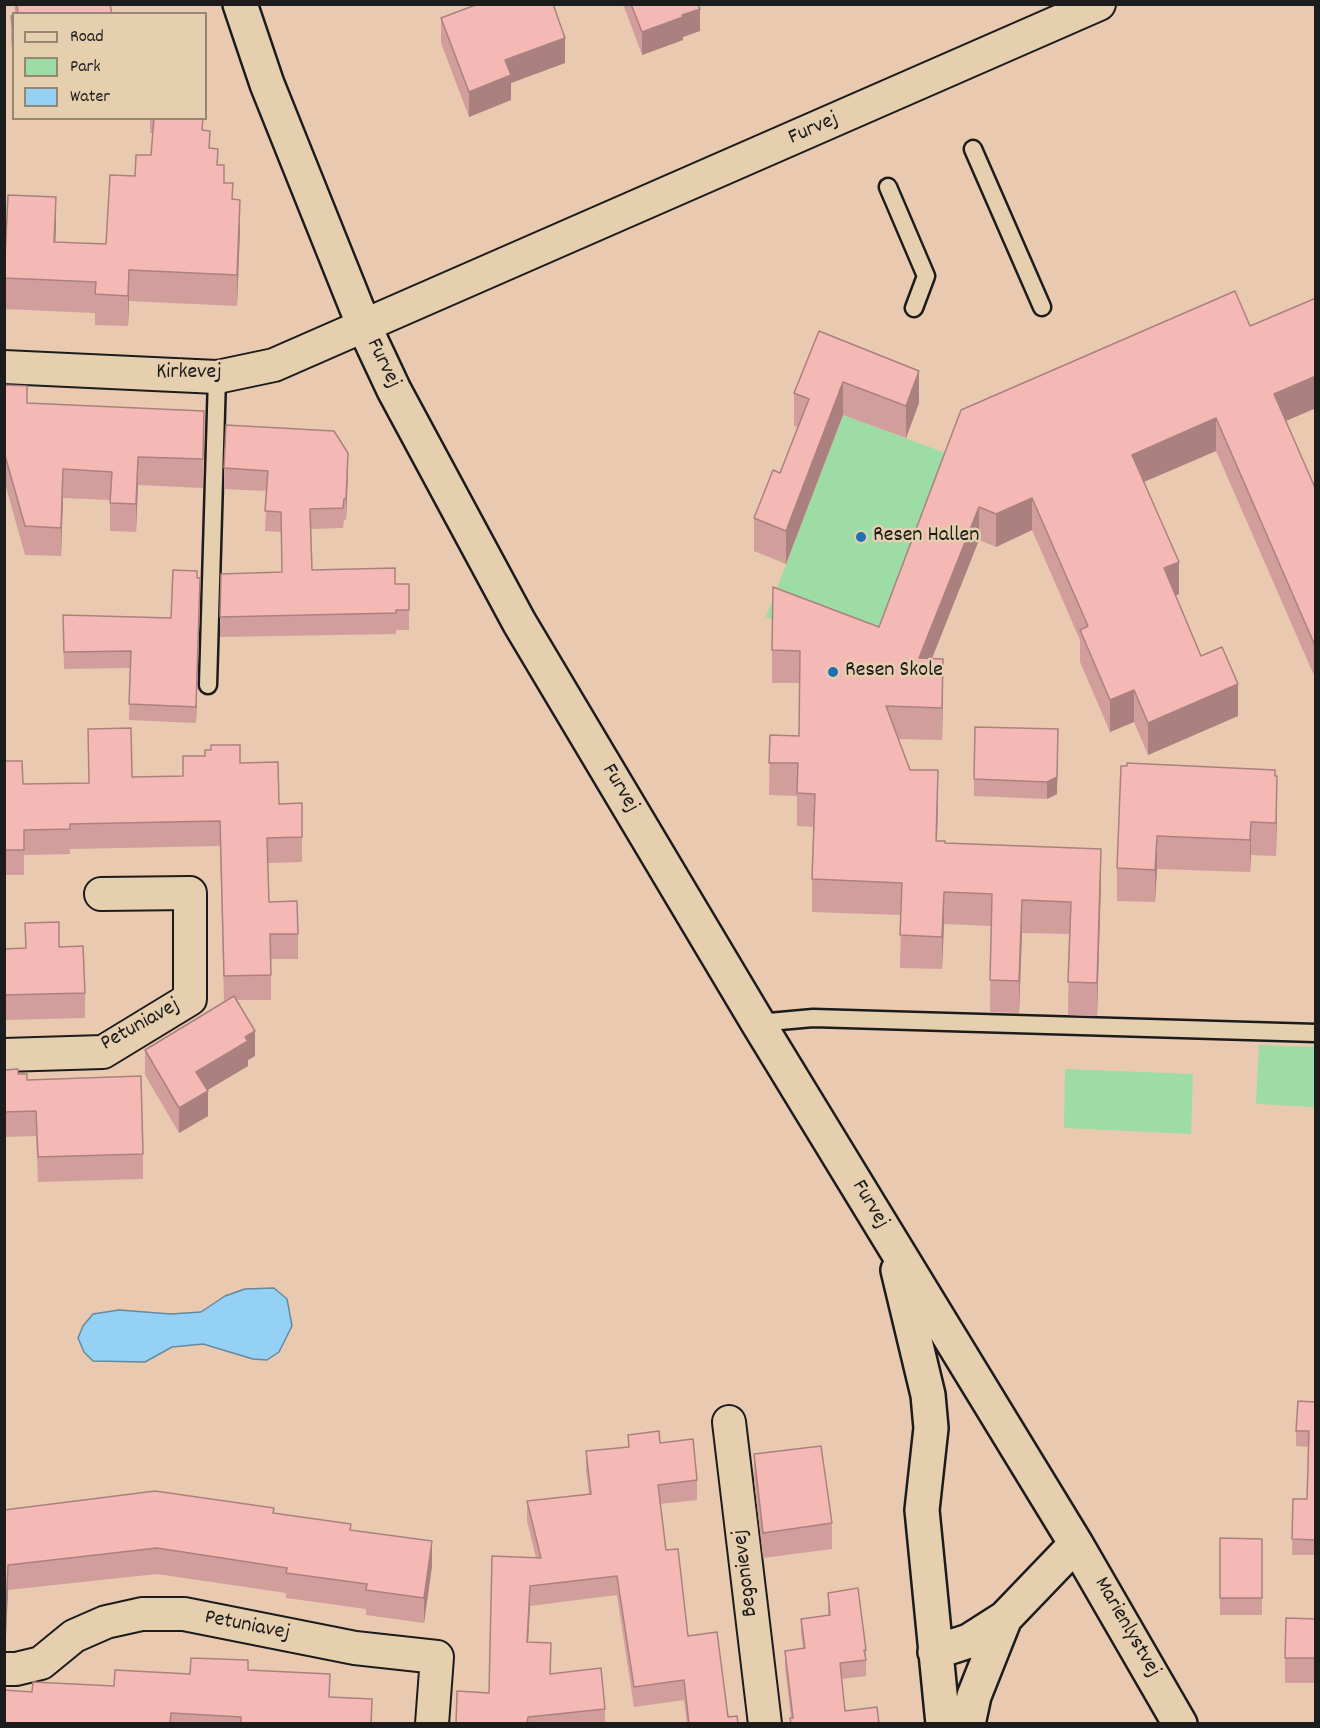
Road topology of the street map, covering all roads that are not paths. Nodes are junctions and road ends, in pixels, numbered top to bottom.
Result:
1 (240, 4) edge
2 (1099, 4) edge
3 (973, 149) dead end
4 (888, 187) dead end
5 (1042, 307) dead end
6 (914, 308) dead end
7 (364, 326) junction
8 (4, 368) edge
9 (217, 377) junction
10 (208, 686) dead end
11 (101, 894) dead end
12 (758, 1023) junction
13 (1316, 1033) edge
14 (4, 1055) edge
15 (891, 1242) junction
16 (729, 1422) dead end
17 (1076, 1544) junction
18 (1005, 1618) junction
19 (935, 1652) junction
20 (4, 1669) edge
21 (1179, 1720) edge
22 (432, 1724) edge
23 (765, 1724) edge
24 (944, 1724) edge
25 (968, 1724) edge

1 - 7 main road, Furvej
2 - 7 street, Furvej
3 - 5 lane
4 - 6 lane
7 - 9 street, Kirkevej
7 - 12 main road, Furvej
8 - 9 street, Kirkevej
9 - 10 lane
11 - 14 street, Petuniavej
12 - 13 lane
12 - 15 main road, Furvej
15 - 17 main road, Furvej
15 - 19 main road, Furvej
16 - 23 street, Begonievej
17 - 18 main road
17 - 21 main road, Marienlystvej
18 - 19 main road
18 - 25 main road
19 - 24 main road, Furvej
20 - 22 street, Petuniavej

